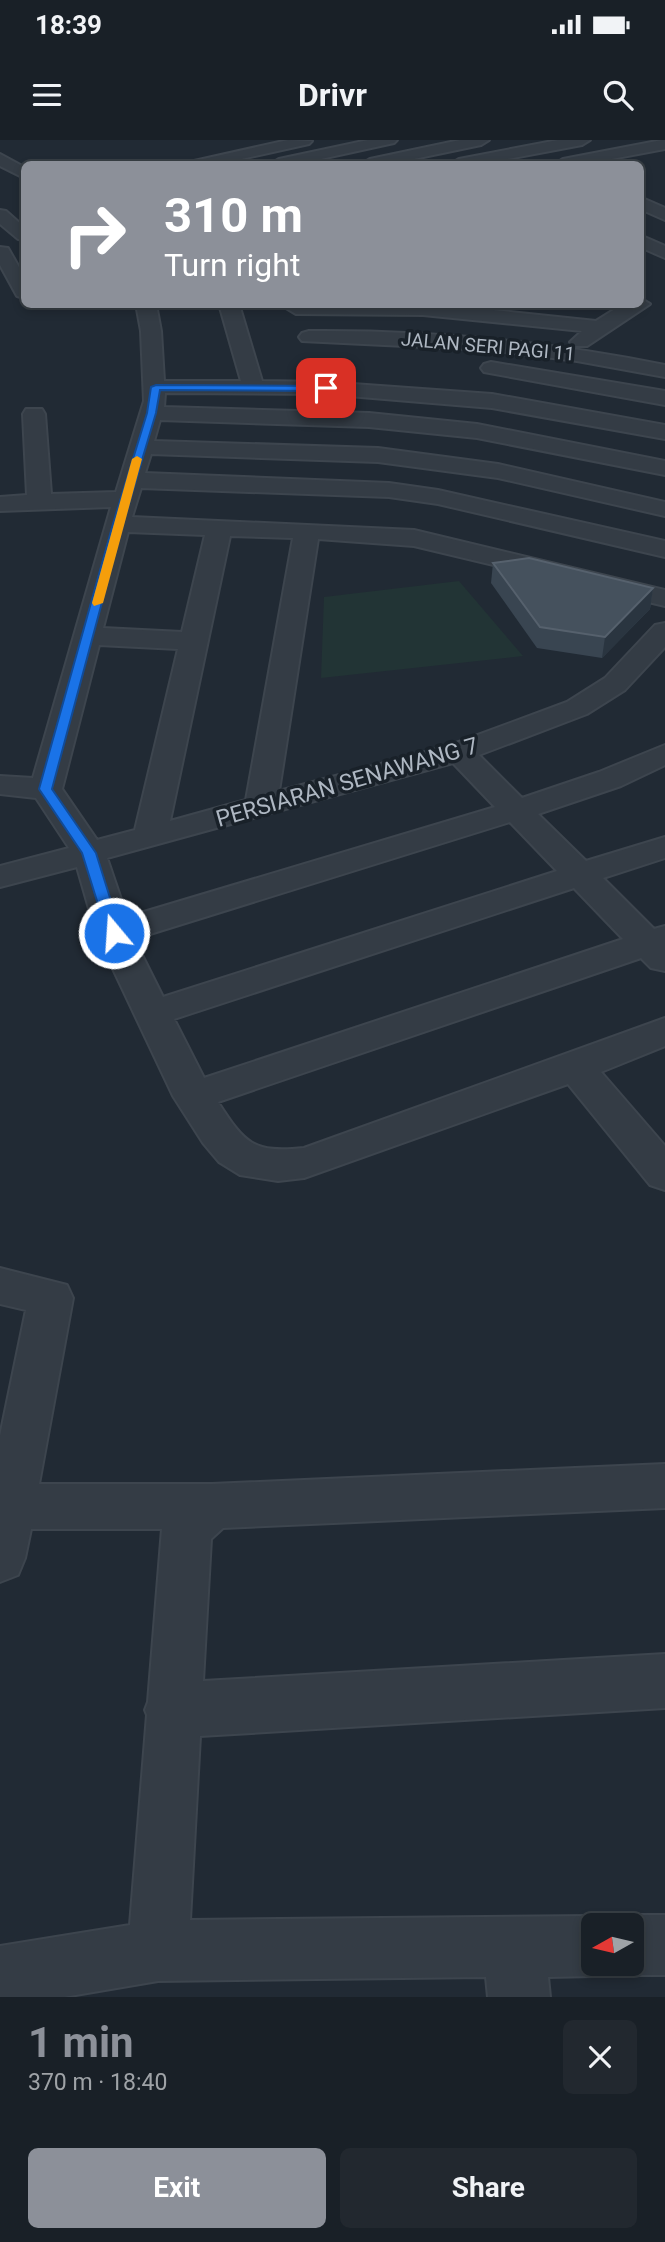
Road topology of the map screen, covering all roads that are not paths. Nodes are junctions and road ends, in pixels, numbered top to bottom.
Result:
1 (310, 140) edge
2 (389, 140) edge
3 (481, 140) edge
4 (582, 140) edge
5 (455, 142) edge
6 (216, 145) dead end
7 (661, 148) edge
8 (604, 156) junction
9 (491, 157) junction
10 (236, 160) edge
11 (293, 161) edge
12 (382, 161) edge
13 (473, 161) edge
14 (501, 161) edge
15 (580, 161) edge
16 (615, 161) edge
17 (644, 204) edge
18 (0, 215) edge
19 (665, 215) edge
20 (21, 232) edge
21 (644, 242) edge
22 (21, 248) edge
23 (1, 252) edge
24 (665, 253) edge
25 (21, 287) edge
26 (147, 308) edge
27 (230, 308) edge
28 (297, 308) edge
29 (381, 308) edge
30 (634, 308) edge
31 (599, 327) junction
32 (309, 337) junction
33 (655, 347) dead end
34 (570, 352) junction
35 (634, 365) junction
36 (469, 367) dead end
37 (665, 371) edge
38 (320, 372) junction
39 (253, 386) junction
40 (665, 398) edge
41 (154, 400) junction
42 (492, 401) junction
43 (665, 409) edge
44 (34, 414) dead end
45 (655, 430) edge
46 (477, 431) junction
47 (141, 447) junction
48 (456, 465) junction
49 (665, 468) edge
50 (438, 497) junction
51 (125, 501) junction
52 (39, 502) junction
53 (0, 505) edge
54 (665, 509) edge
55 (219, 527) junction
56 (307, 531) junction
57 (414, 538) junction
58 (665, 549) edge
59 (665, 598) edge
60 (665, 631) edge
61 (89, 636) junction
62 (195, 641) junction
63 (459, 752) junction
64 (665, 754) edge
65 (0, 785) edge
66 (46, 789) junction
67 (261, 807) junction
68 (517, 810) junction
69 (150, 836) junction
70 (665, 847) edge
71 (0, 852) edge
72 (76, 856) junction
73 (581, 875) junction
74 (0, 877) edge
75 (114, 933) junction
76 (659, 948) edge
77 (153, 1013) junction
78 (665, 1031) edge
79 (575, 1067) junction
80 (193, 1096) junction
81 (665, 1174) edge
82 (0, 1286) edge
83 (665, 1486) edge
84 (212, 1506) junction
85 (10, 1507) junction
86 (0, 1558) edge
87 (665, 1681) edge
88 (172, 1710) junction
89 (644, 1945) edge
90 (665, 1945) edge
91 (581, 1950) edge
92 (158, 1951) junction
93 (517, 1972) edge
94 (0, 1977) edge

1 - 10 street
2 - 11 street
3 - 5 street
4 - 9 street
5 - 9 street
5 - 12 street
6 - 10 street
7 - 8 street
8 - 15 street
8 - 16 street
9 - 13 street
9 - 14 street
17 - 19 street
18 - 20 street
21 - 24 street
22 - 23 street
23 - 25 street
26 - 41 street
27 - 39 street
28 - 32 street
29 - 31 street
30 - 31 street
31 - 34 street
32 - 34 street, JALAN SERI PAGI 11
32 - 38 street
33 - 35 street
34 - 35 street, JALAN SERI PAGI 11
35 - 37 street, JALAN SERI PAGI 11
36 - 40 street
38 - 39 street
38 - 42 street
39 - 41 street
41 - 46 street
41 - 47 street
42 - 45 street
42 - 46 street
43 - 45 street
44 - 52 street
46 - 48 street
46 - 49 street
47 - 48 street
47 - 51 street
48 - 50 street
48 - 54 street
50 - 51 street
50 - 57 street
50 - 58 street
51 - 52 street
51 - 55 street
51 - 61 street
52 - 53 street
55 - 56 street
55 - 62 street
56 - 57 street
56 - 67 street
57 - 59 street
60 - 63 street, PERSIARAN SENAWANG 7
61 - 62 street
61 - 66 street
62 - 69 street
63 - 67 street, PERSIARAN SENAWANG 7
63 - 68 street
64 - 68 street
65 - 66 street
66 - 72 street
67 - 69 street, PERSIARAN SENAWANG 7
68 - 73 street
68 - 75 street
69 - 72 street, PERSIARAN SENAWANG 7
70 - 73 street
71 - 72 street
72 - 74 street, PERSIARAN SENAWANG 7
72 - 75 street
73 - 76 street
73 - 77 street
75 - 77 street
76 - 80 street
77 - 80 street
78 - 79 street
79 - 80 street
79 - 81 street
82 - 85 street
83 - 84 street
84 - 85 street
84 - 88 street
85 - 86 street
87 - 88 street
88 - 92 street
89 - 90 street
91 - 93 street
92 - 93 street
92 - 94 street

